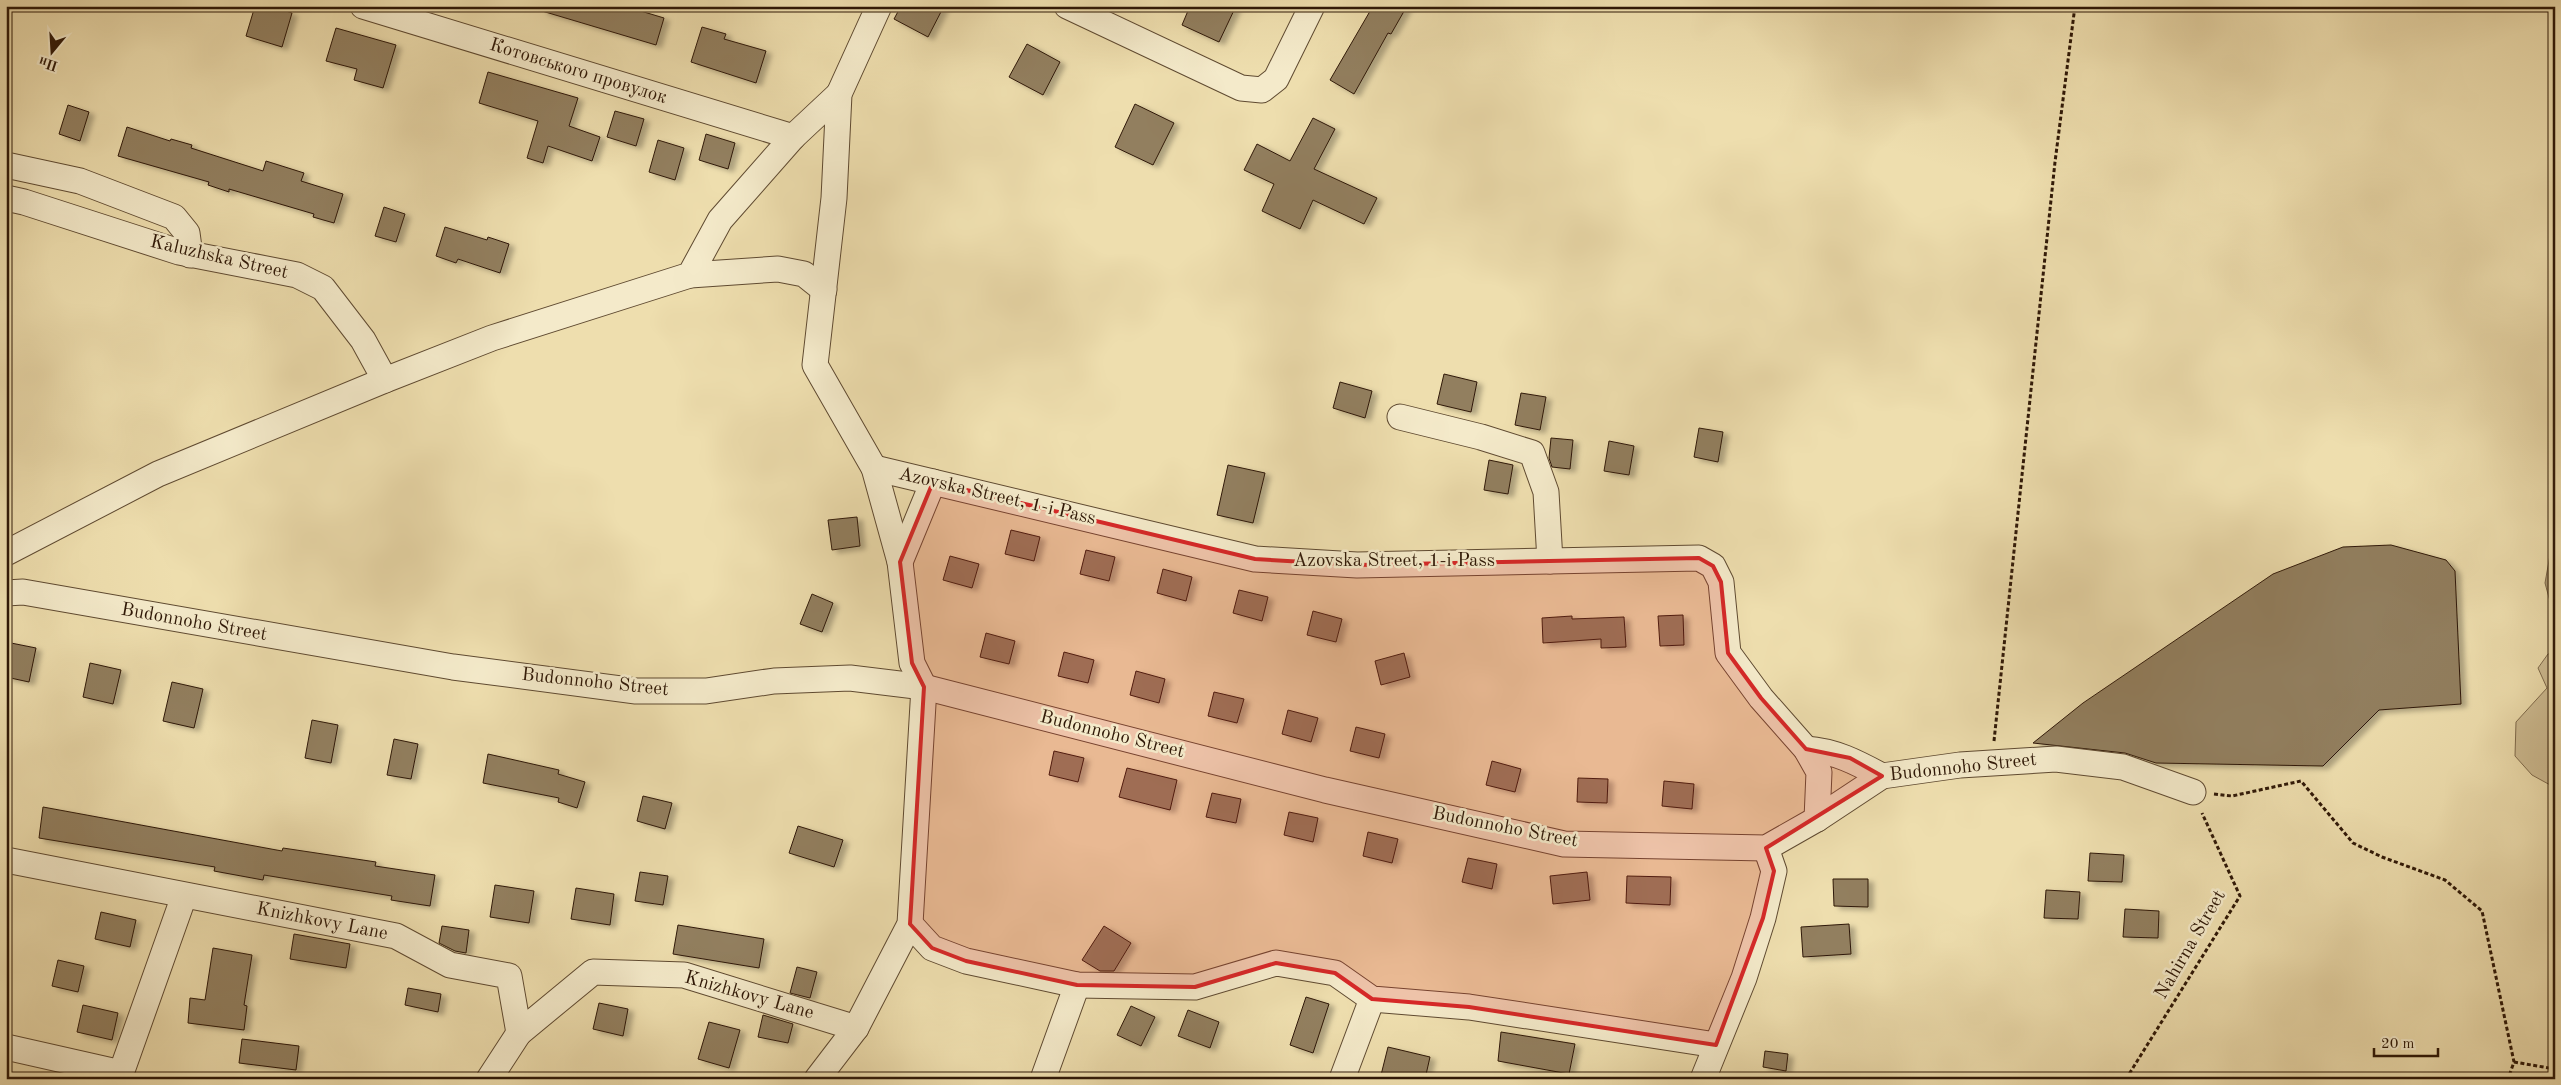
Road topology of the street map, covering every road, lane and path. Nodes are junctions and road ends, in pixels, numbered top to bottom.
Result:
1 (364, 6) edge
2 (879, 6) edge
3 (1066, 6) edge
4 (1312, 6) edge
5 (2074, 6) edge
6 (839, 94) junction
7 (793, 138) junction
8 (6, 165) edge
9 (6, 198) edge
10 (190, 255) junction
11 (690, 274) junction
12 (824, 290) junction
13 (385, 380) junction
14 (1400, 417) dead end
15 (874, 468) junction
16 (932, 482) junction
17 (6, 553) edge
18 (1550, 561) junction
19 (900, 562) junction
20 (6, 568) edge
21 (15, 593) edge
22 (924, 687) junction
23 (1806, 749) junction
24 (1992, 763) junction
25 (1882, 776) junction
26 (2193, 792) junction
27 (1817, 819) junction
28 (1766, 848) junction
29 (6, 860) edge
30 (184, 896) junction
31 (910, 924) junction
32 (1077, 984) junction
33 (1372, 999) junction
34 (856, 1028) junction
35 (519, 1033) junction
36 (1716, 1045) junction
37 (6, 1047) edge
38 (2514, 1062) junction
39 (2555, 1069) edge
40 (120, 1076) edge
41 (489, 1079) edge
42 (817, 1079) edge
43 (1043, 1079) edge
44 (1342, 1079) edge
45 (1703, 1079) edge
46 (2126, 1079) edge
47 (2508, 1079) edge

1 - 7 street, Котовського провулок
2 - 6 street
3 - 4 street
5 - 24 path
6 - 7 street
6 - 12 street
7 - 11 street
8 - 10 street
9 - 10 street, Kaluzhska Street
10 - 13 street, Kaluzhska Street
11 - 12 street
11 - 13 street
12 - 15 street
13 - 17 street
14 - 18 street
15 - 16 street, Azovska Street, 1-i Pass
15 - 19 street
16 - 18 street, Azovska Street, 1-i Pass
16 - 19 street
18 - 23 street, Azovska Street, 1-i Pass
19 - 22 street
20 - 21 street
21 - 22 street, Budonnoho Street
22 - 28 street, Budonnoho Street
22 - 31 street
23 - 25 street
23 - 27 street
24 - 25 street, Budonnoho Street
24 - 26 street, Budonnoho Street
25 - 27 street, Budonnoho Street
26 - 38 path
26 - 46 path, Nahirna Street
27 - 28 street, Budonnoho Street
28 - 36 street
29 - 30 street, Knizhkovy Lane
30 - 35 street, Knizhkovy Lane
30 - 40 street
31 - 32 street
31 - 34 street
32 - 33 street
32 - 43 street
33 - 36 street
33 - 44 street
34 - 35 street, Knizhkovy Lane
34 - 42 street
35 - 41 street
36 - 45 street
37 - 40 street
38 - 39 path
38 - 47 path

